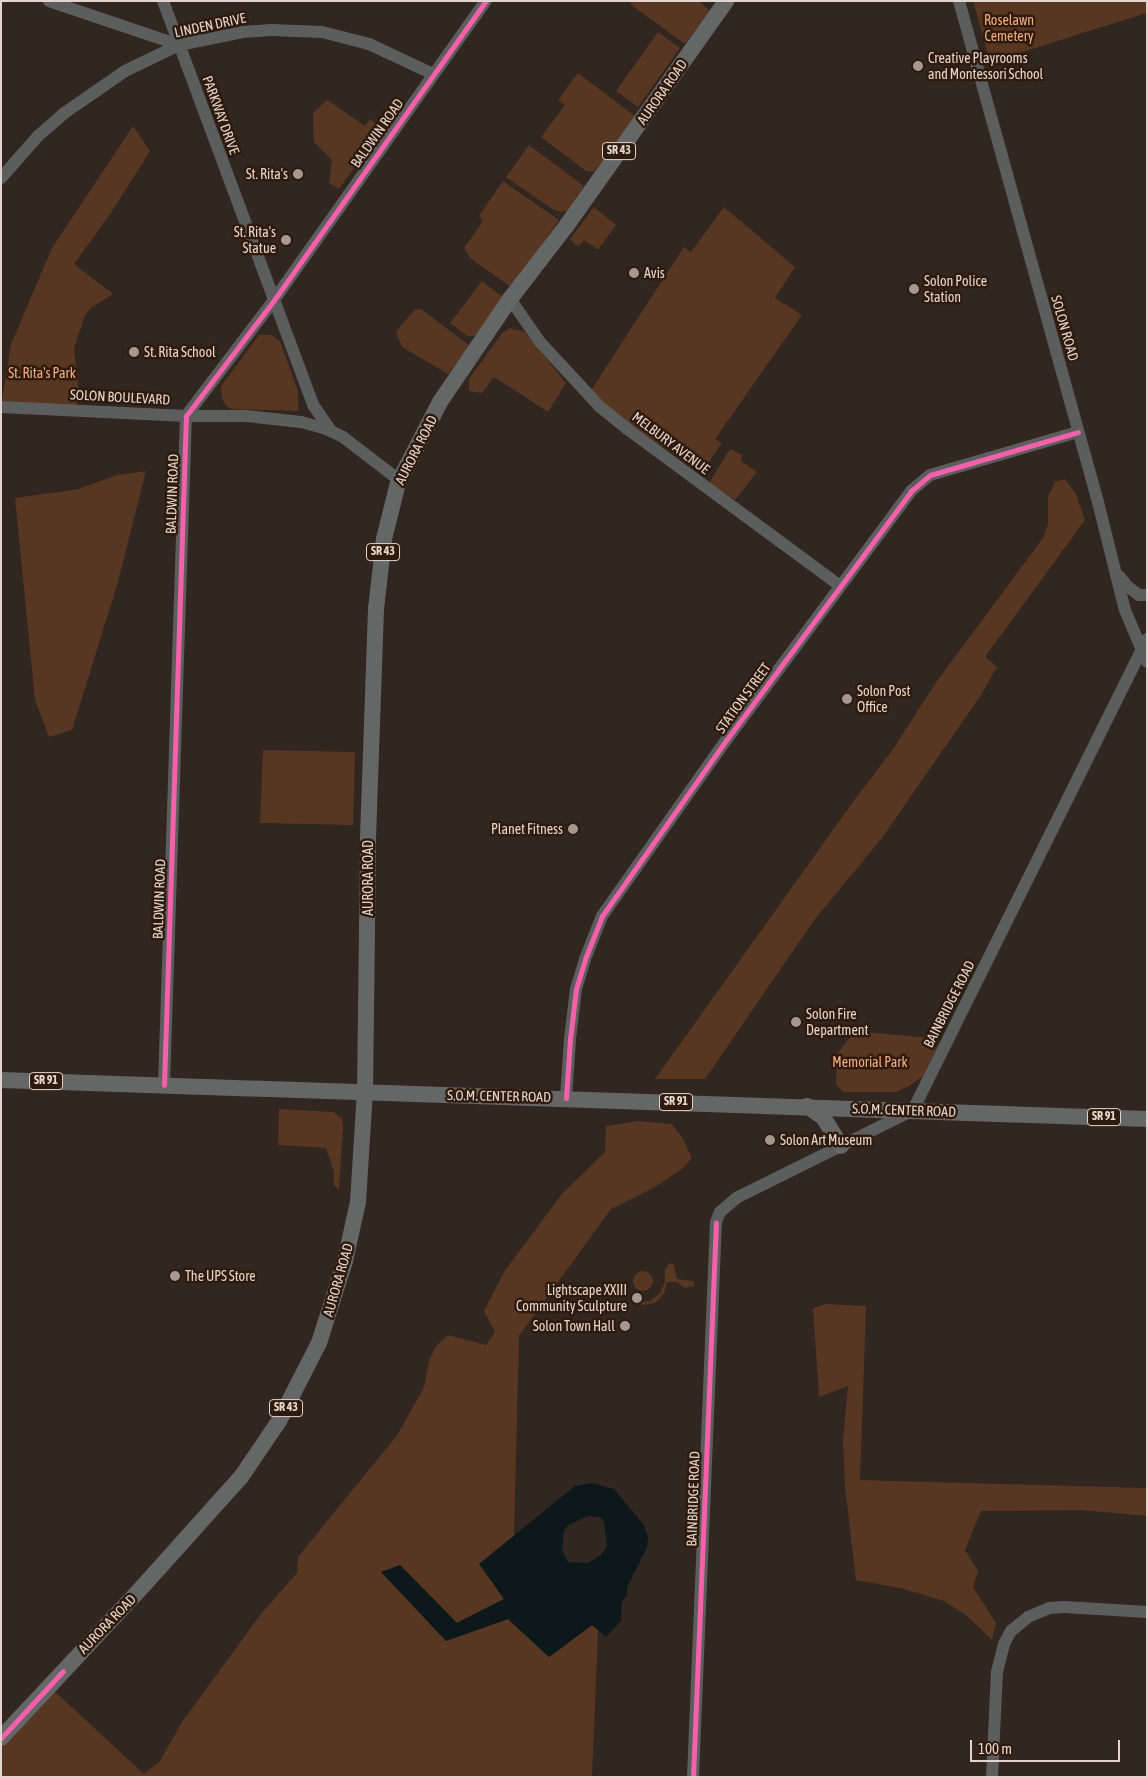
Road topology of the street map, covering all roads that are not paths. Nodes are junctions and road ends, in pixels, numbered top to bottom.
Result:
1 (49, 1) edge
2 (164, 1) edge
3 (486, 1) edge
4 (726, 1) edge
5 (959, 1) edge
6 (179, 45) junction
7 (433, 74) junction
8 (1, 178) edge
9 (510, 299) junction
10 (274, 300) junction
11 (1, 407) edge
12 (186, 416) junction
13 (331, 431) junction
14 (1078, 432) junction
15 (399, 480) junction
16 (1116, 572) junction
17 (839, 585) junction
18 (1147, 595) edge
19 (1145, 650) edge
20 (1, 1080) edge
21 (164, 1085) junction
22 (365, 1092) junction
23 (566, 1098) junction
24 (807, 1106) junction
25 (913, 1110) junction
26 (1147, 1119) edge
27 (841, 1146) junction
28 (1147, 1612) edge
29 (1, 1738) edge
30 (693, 1777) edge
31 (992, 1777) edge

1 - 6 street
2 - 6 street, PARKWAY DRIVE
3 - 7 street, BALDWIN ROAD
4 - 9 main road, AURORA ROAD / SR 43
5 - 14 street, SOLON ROAD
6 - 7 street, LINDEN DRIVE
6 - 8 street, LINDEN DRIVE
6 - 10 street, PARKWAY DRIVE
7 - 10 street, BALDWIN ROAD
9 - 15 main road, AURORA ROAD / SR 43
9 - 17 street, MELBURY AVENUE
10 - 12 street, BALDWIN ROAD
10 - 13 street, PARKWAY DRIVE
11 - 12 street, SOLON BOULEVARD
12 - 13 street, SOLON BOULEVARD
12 - 21 street, BALDWIN ROAD
13 - 15 street, SOLON BOULEVARD
14 - 16 street, SOLON ROAD
14 - 17 street, STATION STREET
15 - 22 main road, AURORA ROAD / SR 43
16 - 18 street
16 - 19 street, SOLON ROAD
17 - 23 street, STATION STREET
19 - 25 street, BAINBRIDGE ROAD
20 - 21 main road, S.O.M. CENTER ROAD / SR 91
21 - 22 main road, S.O.M. CENTER ROAD / SR 91
22 - 23 main road, S.O.M. CENTER ROAD / SR 91
22 - 29 main road, AURORA ROAD / SR 43
23 - 24 main road, S.O.M. CENTER ROAD / SR 91
24 - 25 main road, S.O.M. CENTER ROAD / SR 91
24 - 27 main road
25 - 26 main road, S.O.M. CENTER ROAD / SR 91
25 - 27 street, BAINBRIDGE ROAD
27 - 30 street, BAINBRIDGE ROAD
28 - 31 street

